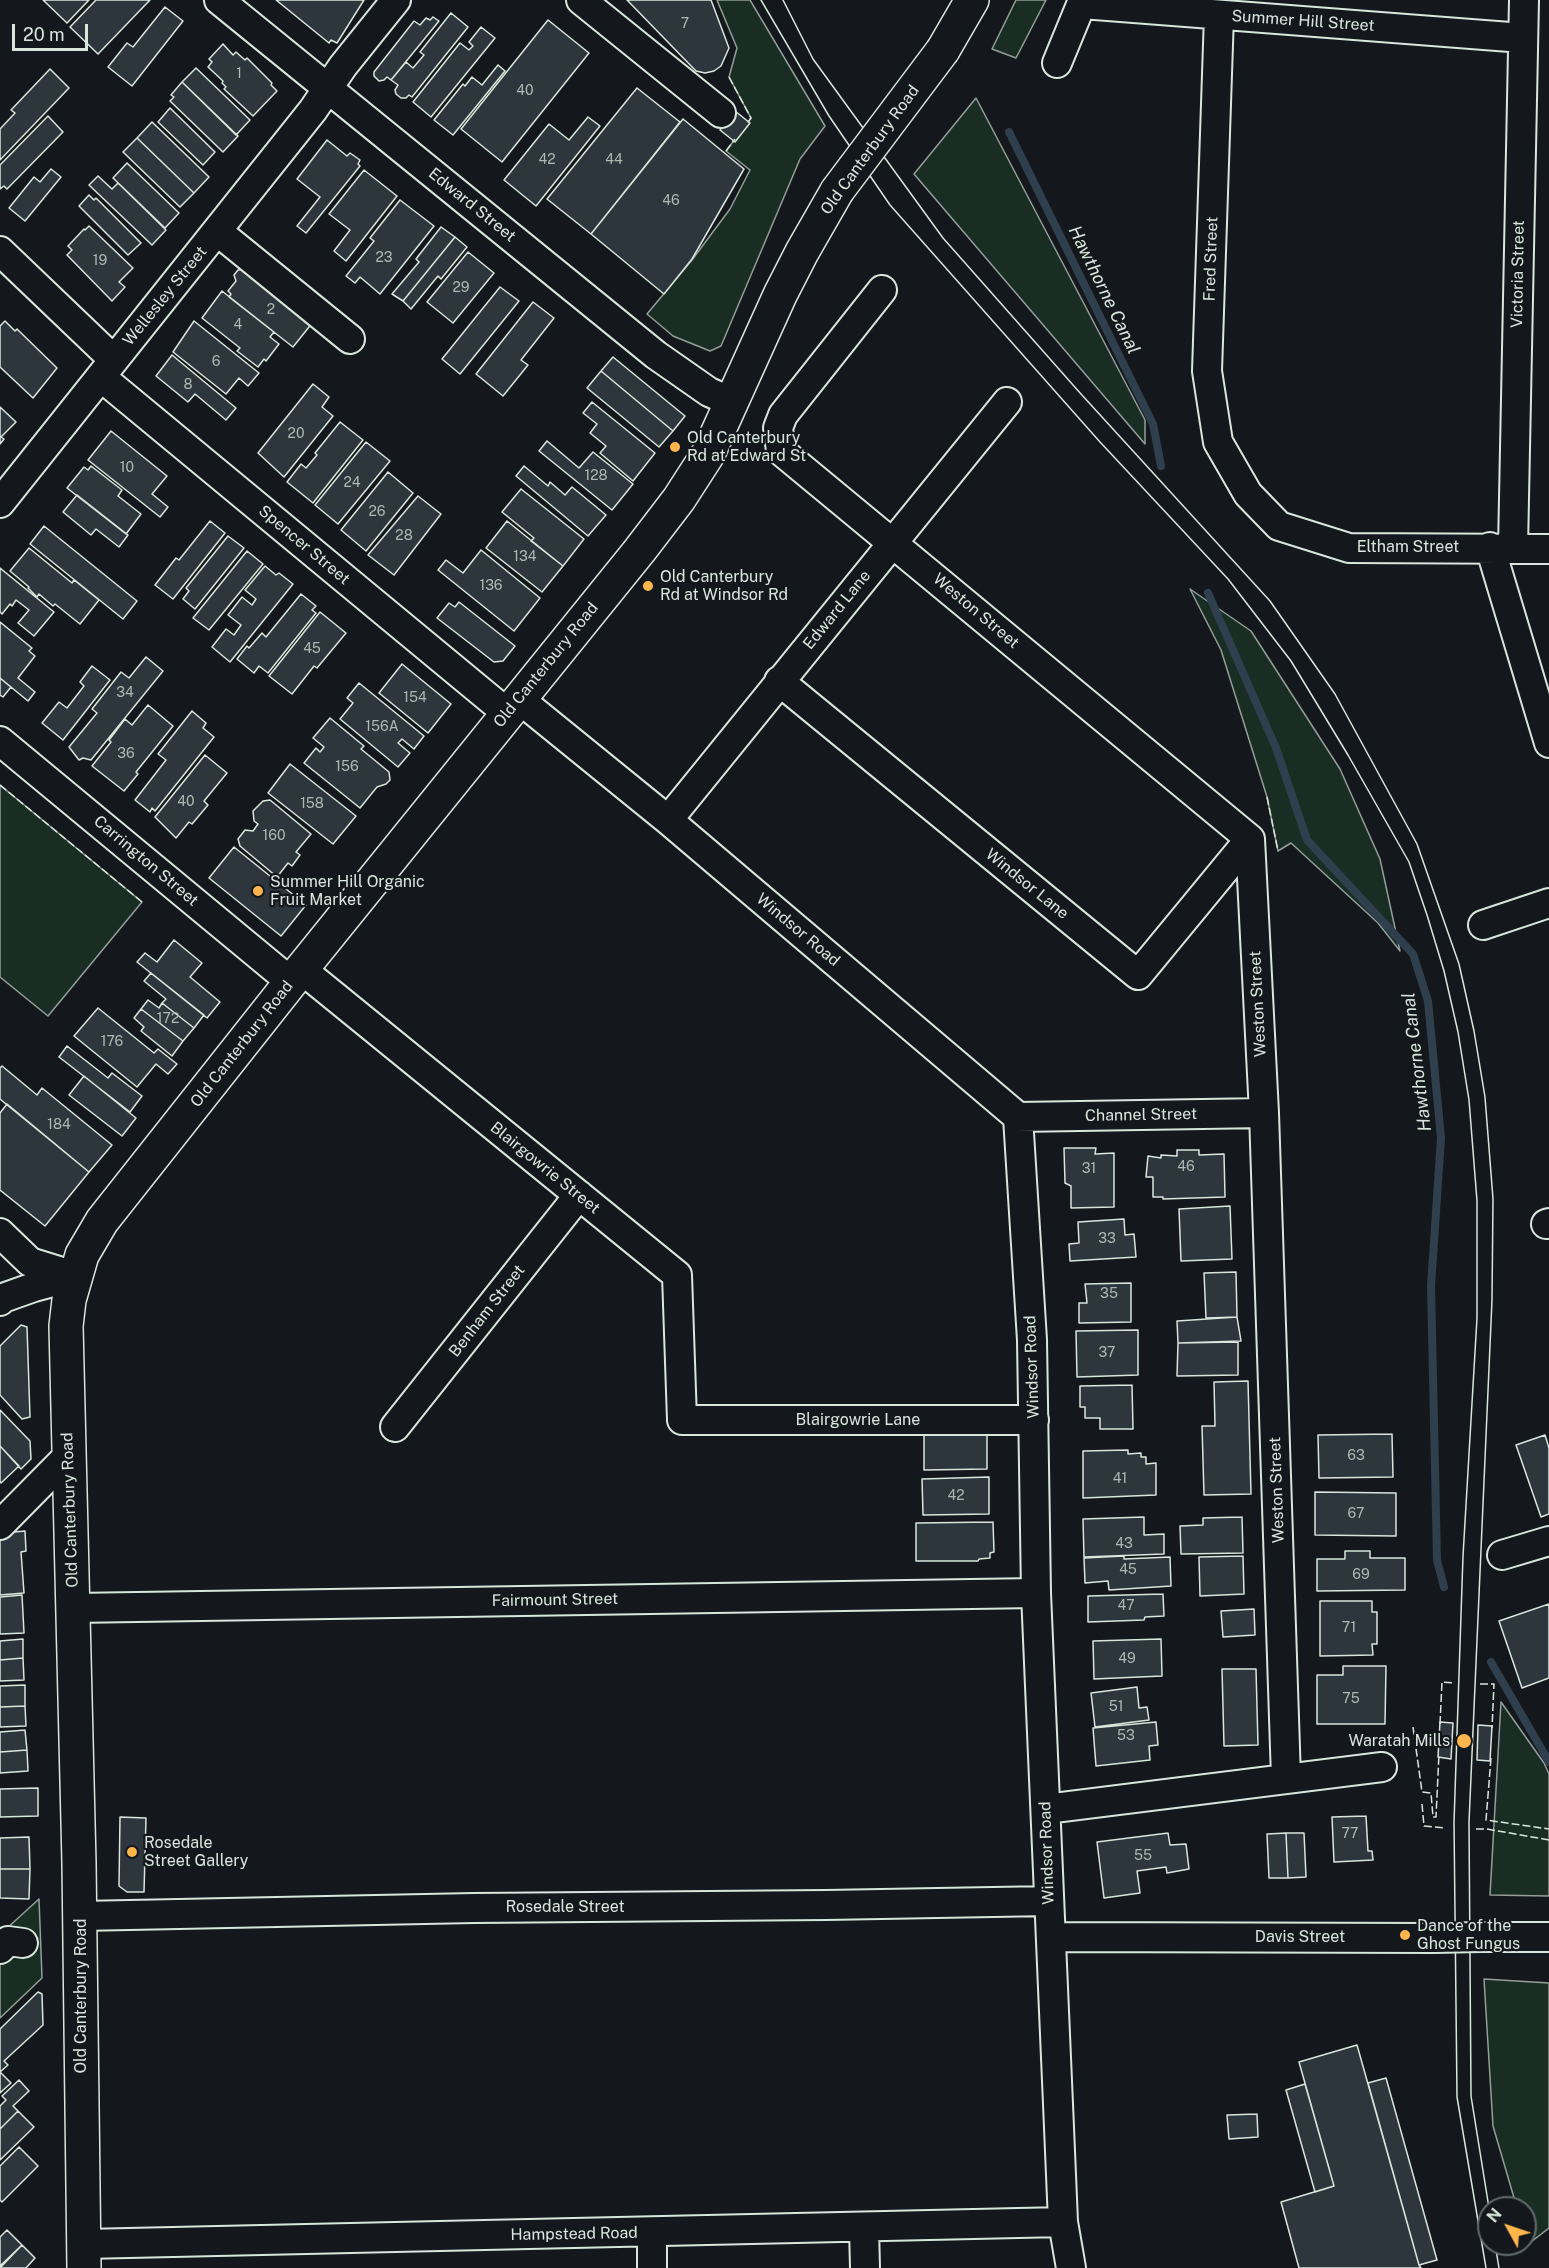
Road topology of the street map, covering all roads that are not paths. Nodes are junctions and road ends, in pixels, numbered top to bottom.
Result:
1 (219, 0) edge
2 (396, 0) edge
3 (581, 0) edge
4 (972, 0) edge
5 (1524, 0) edge
6 (1083, 2) edge
7 (1219, 15) junction
8 (1523, 38) junction
9 (1057, 63) dead end
10 (328, 87) junction
11 (721, 113) dead end
12 (217, 231) junction
13 (0, 251) edge
14 (882, 290) dead end
15 (350, 339) dead end
16 (108, 368) junction
17 (732, 402) junction
18 (1007, 402) dead end
19 (1248, 494) joint
20 (0, 503) edge
21 (893, 542) junction
22 (1501, 547) junction
23 (1549, 549) edge
24 (779, 681) junction
25 (513, 706) junction
26 (0, 741) edge
27 (1549, 742) edge
28 (668, 820) junction
29 (1250, 839) junction
30 (1549, 903) edge
31 (1483, 925) dead end
32 (296, 975) junction
33 (1264, 1113) junction
34 (1018, 1117) junction
35 (579, 1195) junction
36 (0, 1233) edge
37 (30, 1262) junction
38 (75, 1276) junction
39 (2, 1300) edge
40 (682, 1420) joint
41 (1034, 1420) junction
42 (395, 1427) dead end
43 (68, 1456) junction
44 (0, 1524) edge
45 (1549, 1541) edge
46 (1502, 1555) dead end
47 (1036, 1593) junction
48 (74, 1608) junction
49 (1382, 1767) dead end
50 (1286, 1778) junction
51 (1046, 1809) junction
52 (1049, 1901) junction
53 (80, 1916) junction
54 (1050, 1937) junction
55 (1549, 1937) edge
56 (1063, 2222) junction
57 (864, 2227) junction
58 (652, 2233) junction
59 (84, 2256) edge
60 (652, 2268) edge
61 (865, 2268) edge
62 (1071, 2268) edge

1 - 10 street, Edward Street
2 - 10 street, Wellesley Street
3 - 11 street
4 - 17 main road, Old Canterbury Road, bridge
5 - 8 street, Victoria Street
6 - 7 street, Summer Hill Street
6 - 9 street
7 - 8 street, Summer Hill Street
7 - 19 street, Fred Street
8 - 22 street, Victoria Street
10 - 12 street, Wellesley Street
10 - 17 street, Edward Street
12 - 15 street
12 - 16 street, Wellesley Street
13 - 16 street, Spencer Street
14 - 21 street, Weston Street
16 - 20 street, Wellesley Street
16 - 25 street, Spencer Street
17 - 25 main road, Old Canterbury Road
18 - 21 street, Edward Lane
19 - 22 street, Eltham Street
21 - 24 street, Edward Lane
21 - 29 street, Weston Street
22 - 23 street, Eltham Street
22 - 27 street, Victoria Street
24 - 28 street, Edward Lane
24 - 29 street, Windsor Lane
25 - 28 street, Windsor Road
25 - 32 main road, Old Canterbury Road
26 - 32 street, Carrington Street
28 - 34 street, Windsor Road
29 - 33 street, Weston Street
30 - 31 street
32 - 35 street, Blairgowrie Street
32 - 38 main road, Old Canterbury Road
33 - 34 street, Channel Street
33 - 50 street, Weston Street
34 - 41 street, Windsor Road
35 - 40 street, Blairgowrie Street
35 - 42 street, Benham Street
36 - 37 street
37 - 38 street
37 - 39 street
38 - 39 street
38 - 43 main road, Old Canterbury Road
40 - 41 street, Blairgowrie Lane
41 - 47 street, Windsor Road
43 - 44 street
43 - 48 main road, Old Canterbury Road
45 - 46 street
47 - 48 street, Fairmount Street
47 - 51 street, Windsor Road
48 - 53 main road, Old Canterbury Road
49 - 50 street
50 - 51 street
51 - 52 street, Windsor Road
52 - 53 street, Rosedale Street
52 - 54 street, Windsor Road
53 - 59 main road, Old Canterbury Road
54 - 55 street, Davis Street, bridge
54 - 56 street, Windsor Road
56 - 57 street, Hampstead Road
56 - 62 street, Windsor Road
57 - 58 street, Hampstead Road
57 - 61 street
58 - 59 street, Hampstead Road
58 - 60 street

